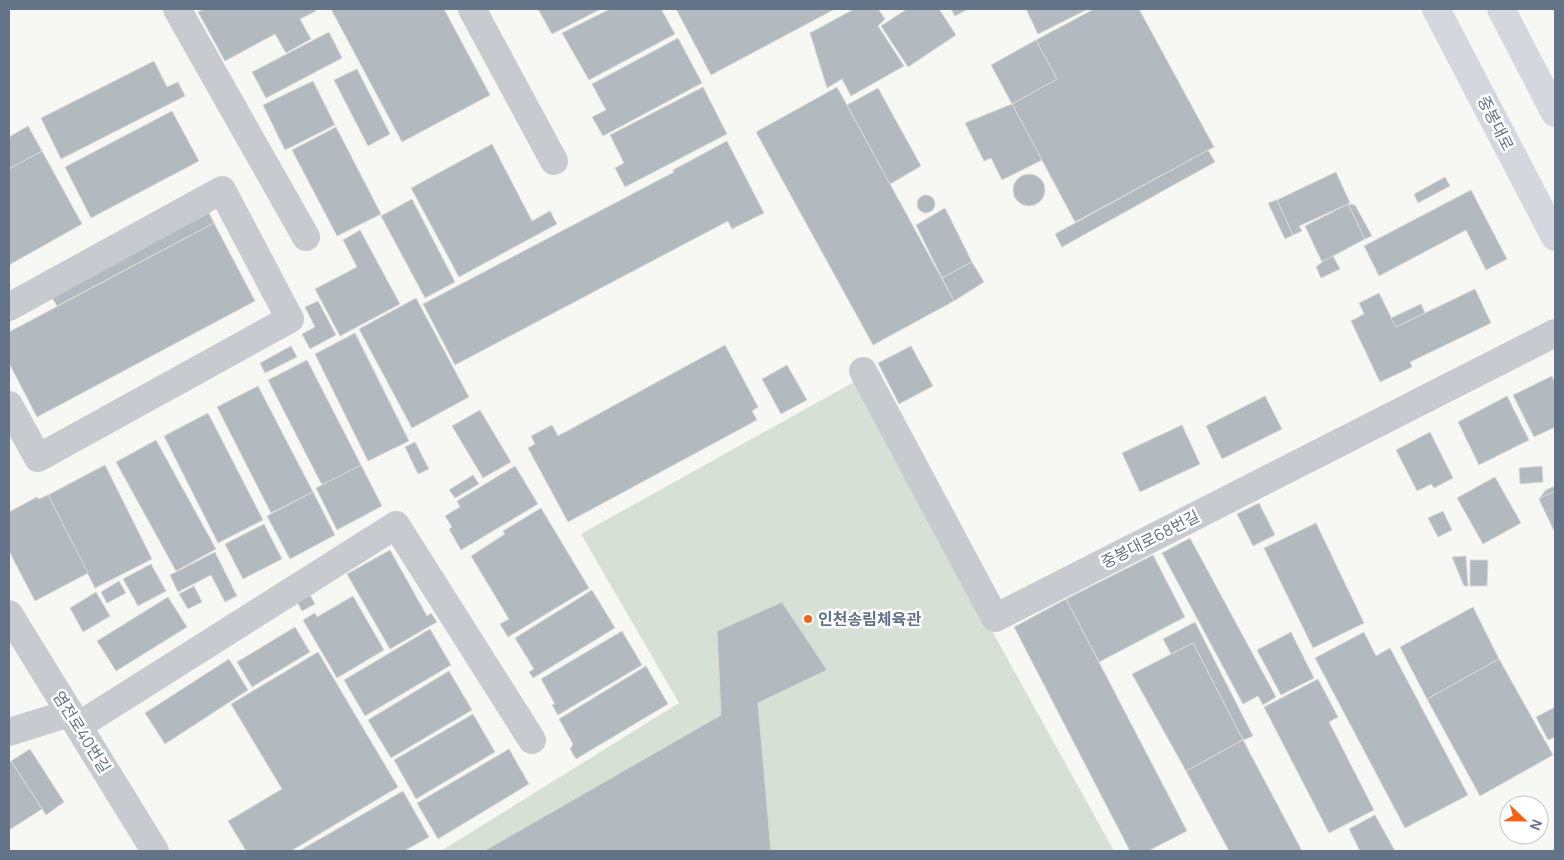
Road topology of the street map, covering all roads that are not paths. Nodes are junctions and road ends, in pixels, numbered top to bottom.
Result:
1 (177, 9) edge
2 (472, 9) edge
3 (1436, 9) edge
4 (1500, 9) edge
5 (1555, 113) edge
6 (554, 162) dead end
7 (306, 237) dead end
8 (1555, 237) edge
9 (9, 307) edge
10 (1555, 333) edge
11 (863, 371) dead end
12 (9, 405) edge
13 (9, 614) edge
14 (74, 719) junction
15 (9, 732) edge
16 (532, 740) dead end
17 (155, 851) edge

1 - 7 street
2 - 6 street
3 - 8 main road, 중봉대로
4 - 5 main road
9 - 12 street
10 - 11 street, 중봉대로68번길
13 - 14 street, 염전로40번길
14 - 15 street
14 - 16 street
14 - 17 street, 염전로40번길

